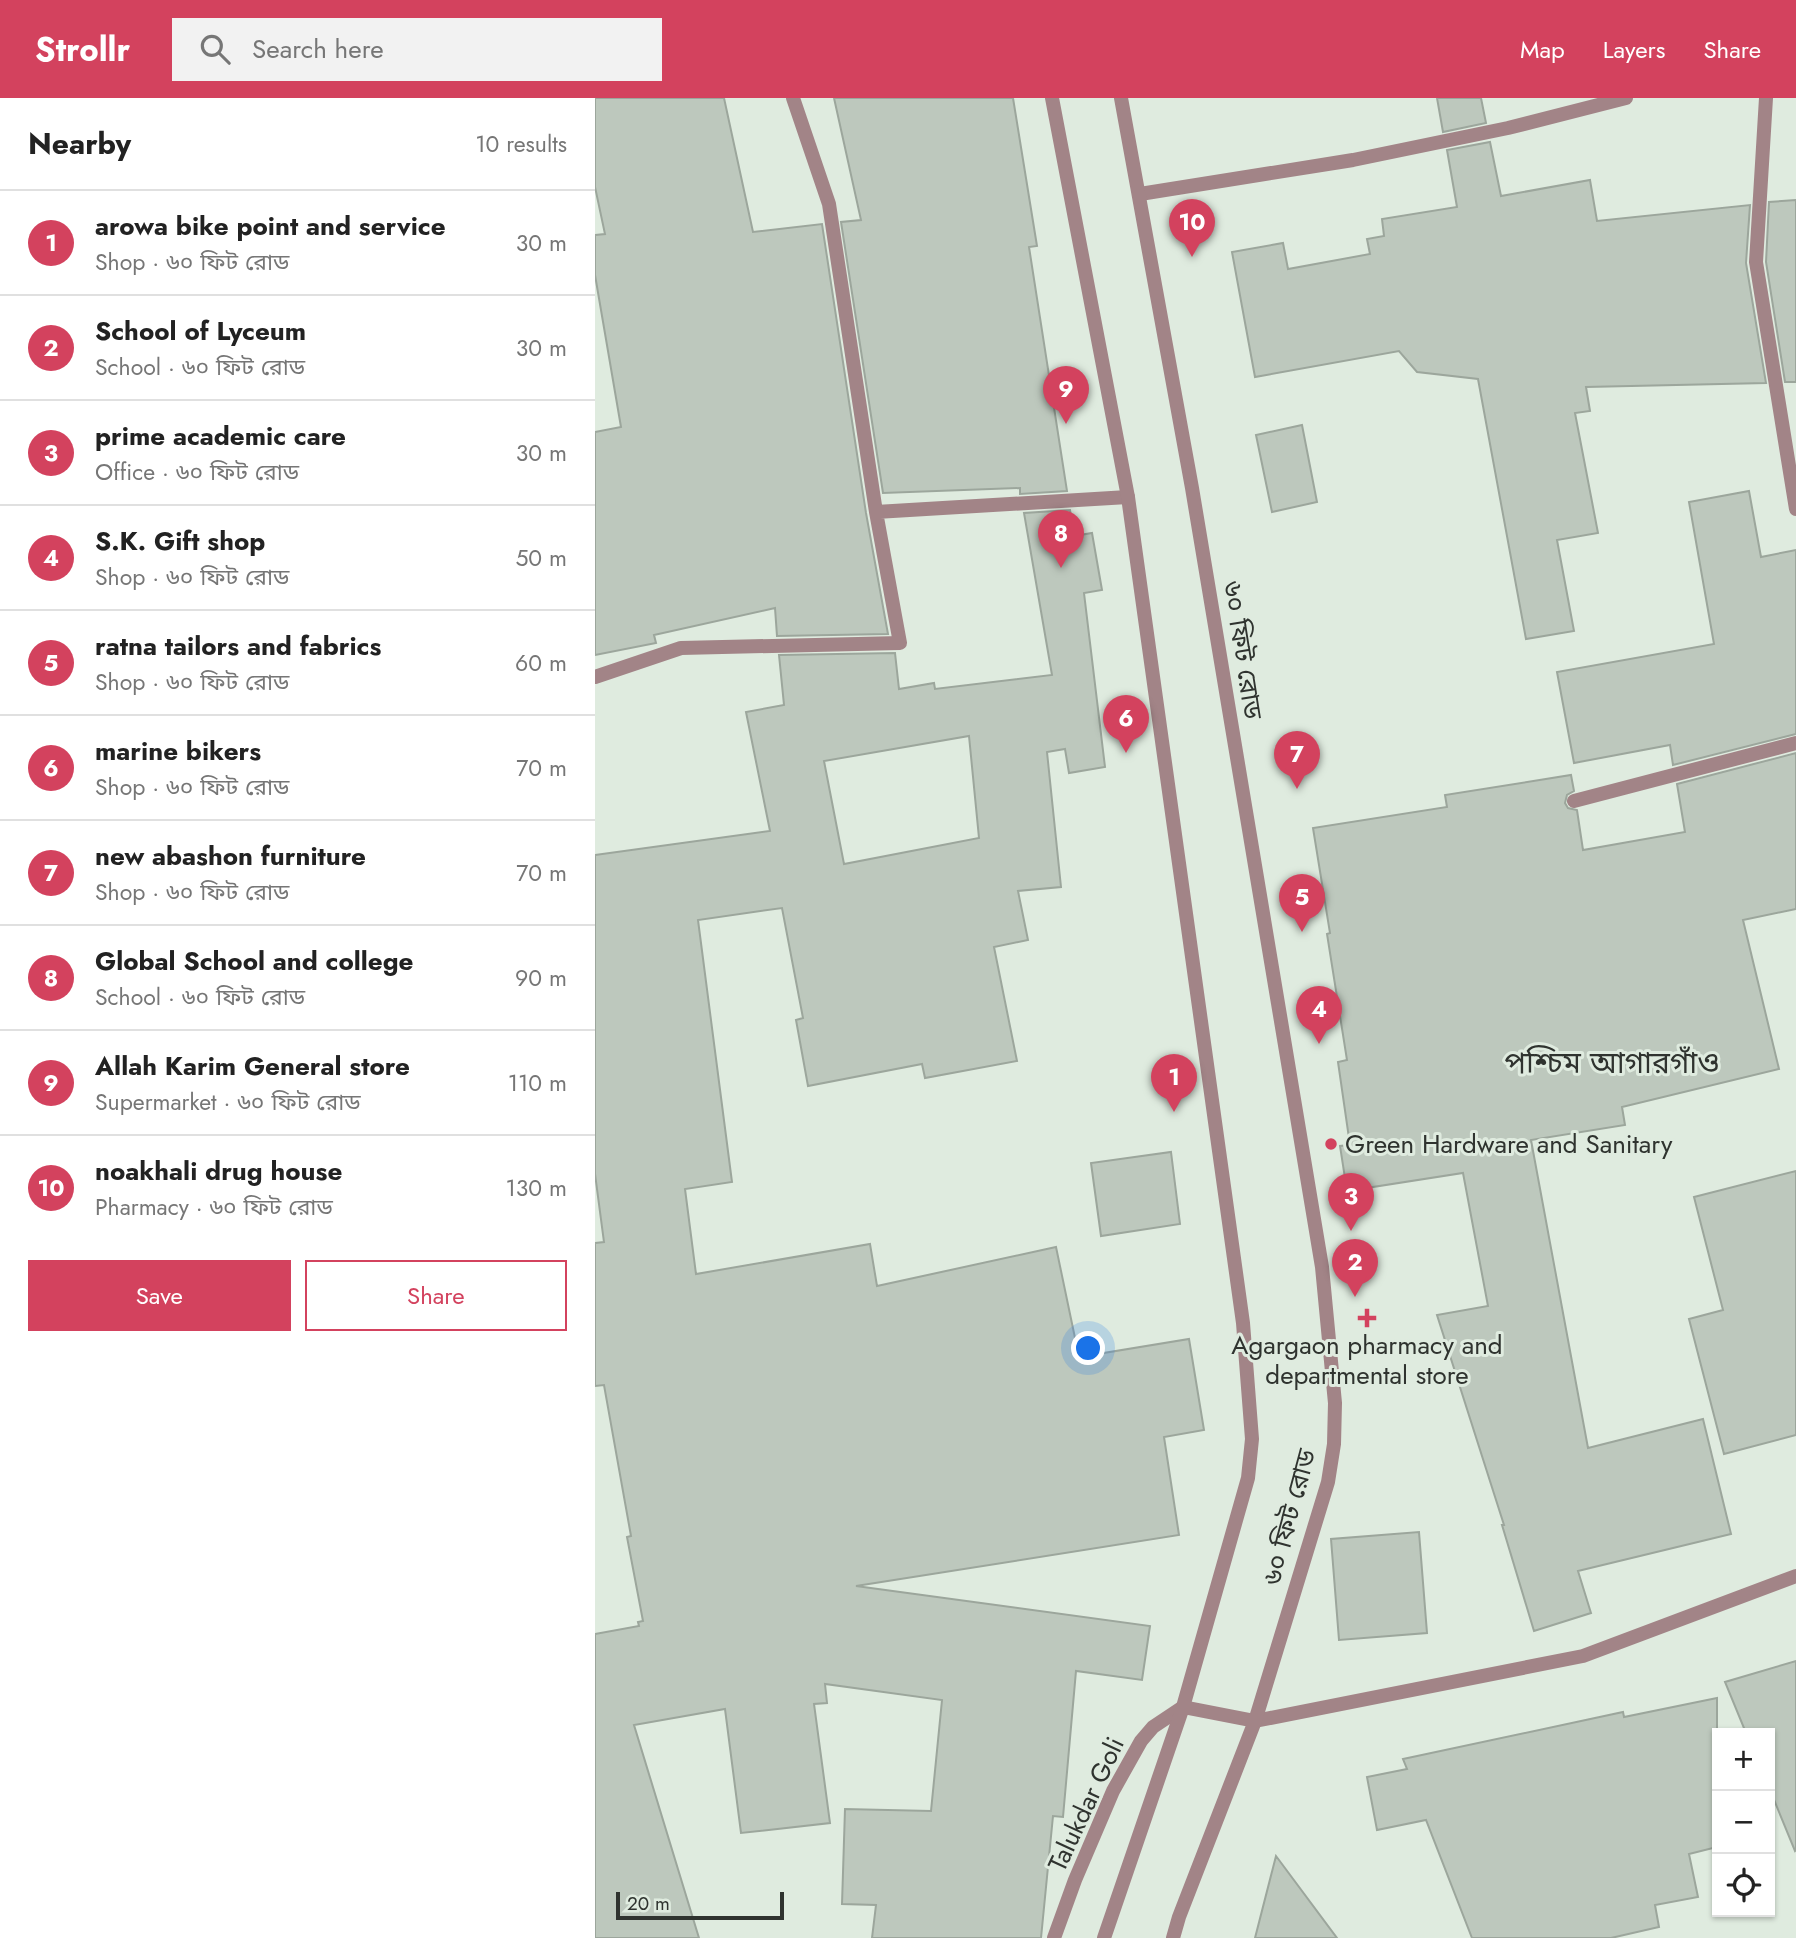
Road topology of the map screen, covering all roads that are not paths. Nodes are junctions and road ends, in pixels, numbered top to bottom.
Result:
1 (793, 98) edge
2 (1052, 98) edge
3 (1121, 98) edge
4 (1626, 98) edge
5 (1766, 98) edge
6 (1140, 194) junction
7 (1128, 497) junction
8 (1796, 509) edge
9 (876, 512) junction
10 (595, 677) edge
11 (1796, 743) edge
12 (1573, 801) dead end
13 (1796, 1576) edge
14 (1183, 1707) junction
15 (1255, 1721) junction
16 (1054, 1938) edge
17 (1104, 1938) edge
18 (1173, 1938) edge

1 - 9 street
2 - 7 street, ৬০ ফিট রোড
3 - 6 street, ৬০ ফিট রোড
4 - 6 street
5 - 8 street
6 - 15 street, ৬০ ফিট রোড
7 - 9 street
7 - 14 street, ৬০ ফিট রোড
9 - 10 street
11 - 12 street
13 - 15 street
14 - 15 street
14 - 16 street, Talukdar Goli
14 - 17 street, ৬০ ফিট রোড
15 - 18 street, ৬০ ফিট রোড

